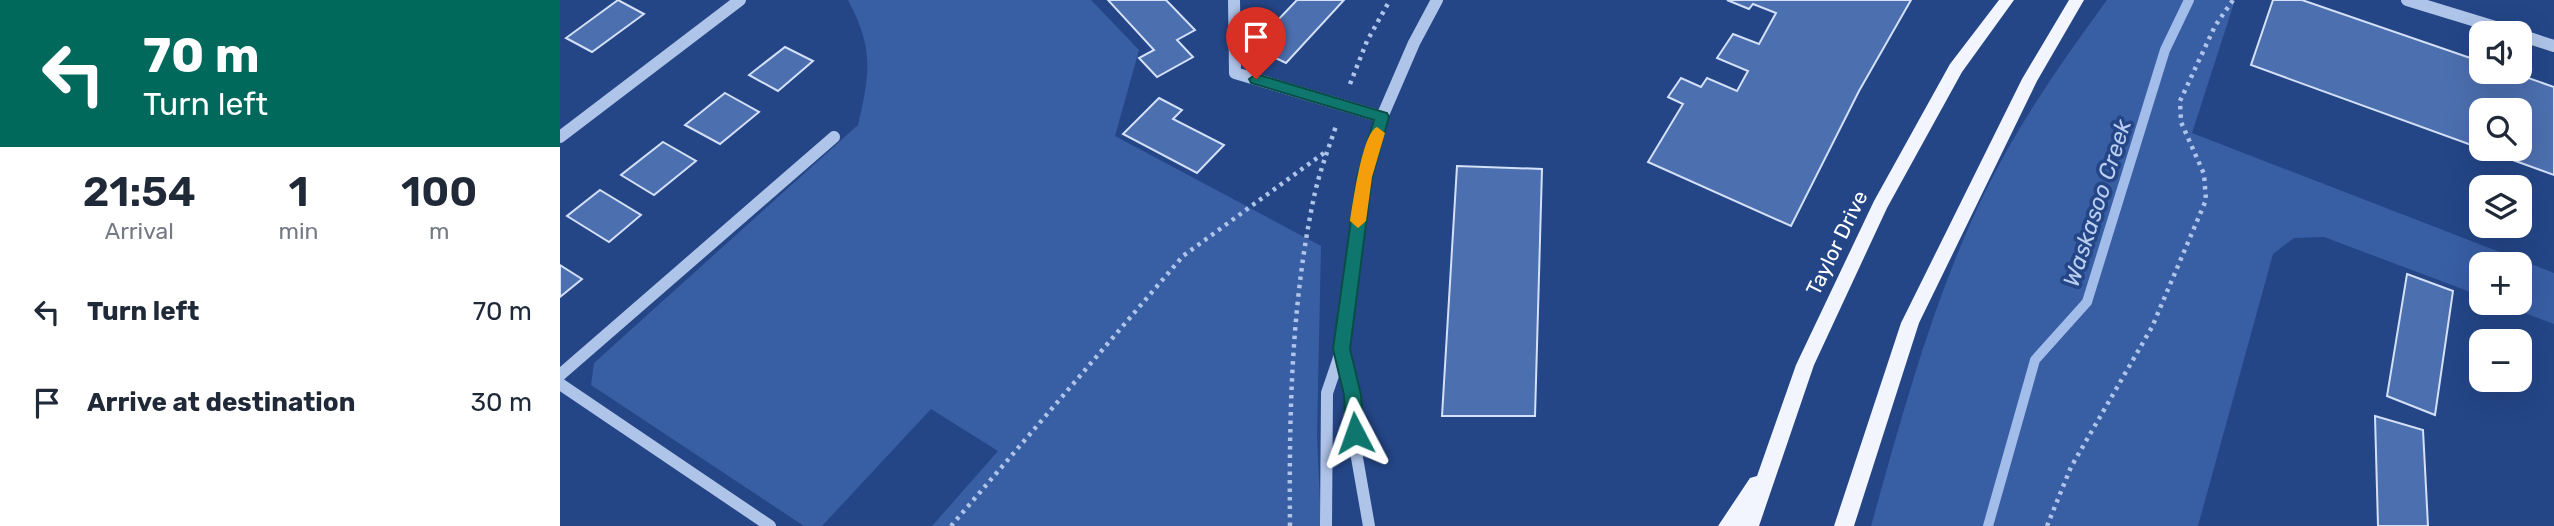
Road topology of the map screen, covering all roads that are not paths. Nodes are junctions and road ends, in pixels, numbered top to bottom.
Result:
1 (740, 0) edge
2 (1234, 0) edge
3 (1437, 0) edge
4 (2007, 0) edge
5 (2077, 0) edge
6 (2407, 0) edge
7 (2425, 0) edge
8 (2447, 10) junction
9 (2480, 21) edge
10 (2532, 39) edge
11 (2554, 46) edge
12 (1382, 117) junction
13 (560, 137) edge
14 (834, 137) dead end
15 (1342, 349) junction
16 (560, 375) edge
17 (560, 384) edge
18 (1769, 467) junction
19 (770, 526) edge
20 (1326, 526) edge
21 (1369, 526) edge
22 (1728, 526) edge
23 (1749, 526) edge
24 (1844, 526) edge

1 - 13 street
2 - 12 street
3 - 12 street
4 - 18 main road, Taylor Drive
5 - 24 main road
6 - 8 street
7 - 8 street
8 - 9 street
10 - 11 street
12 - 15 street
14 - 16 street
15 - 20 street
15 - 21 street
17 - 19 street
18 - 22 main road
18 - 23 main road, Taylor Drive

